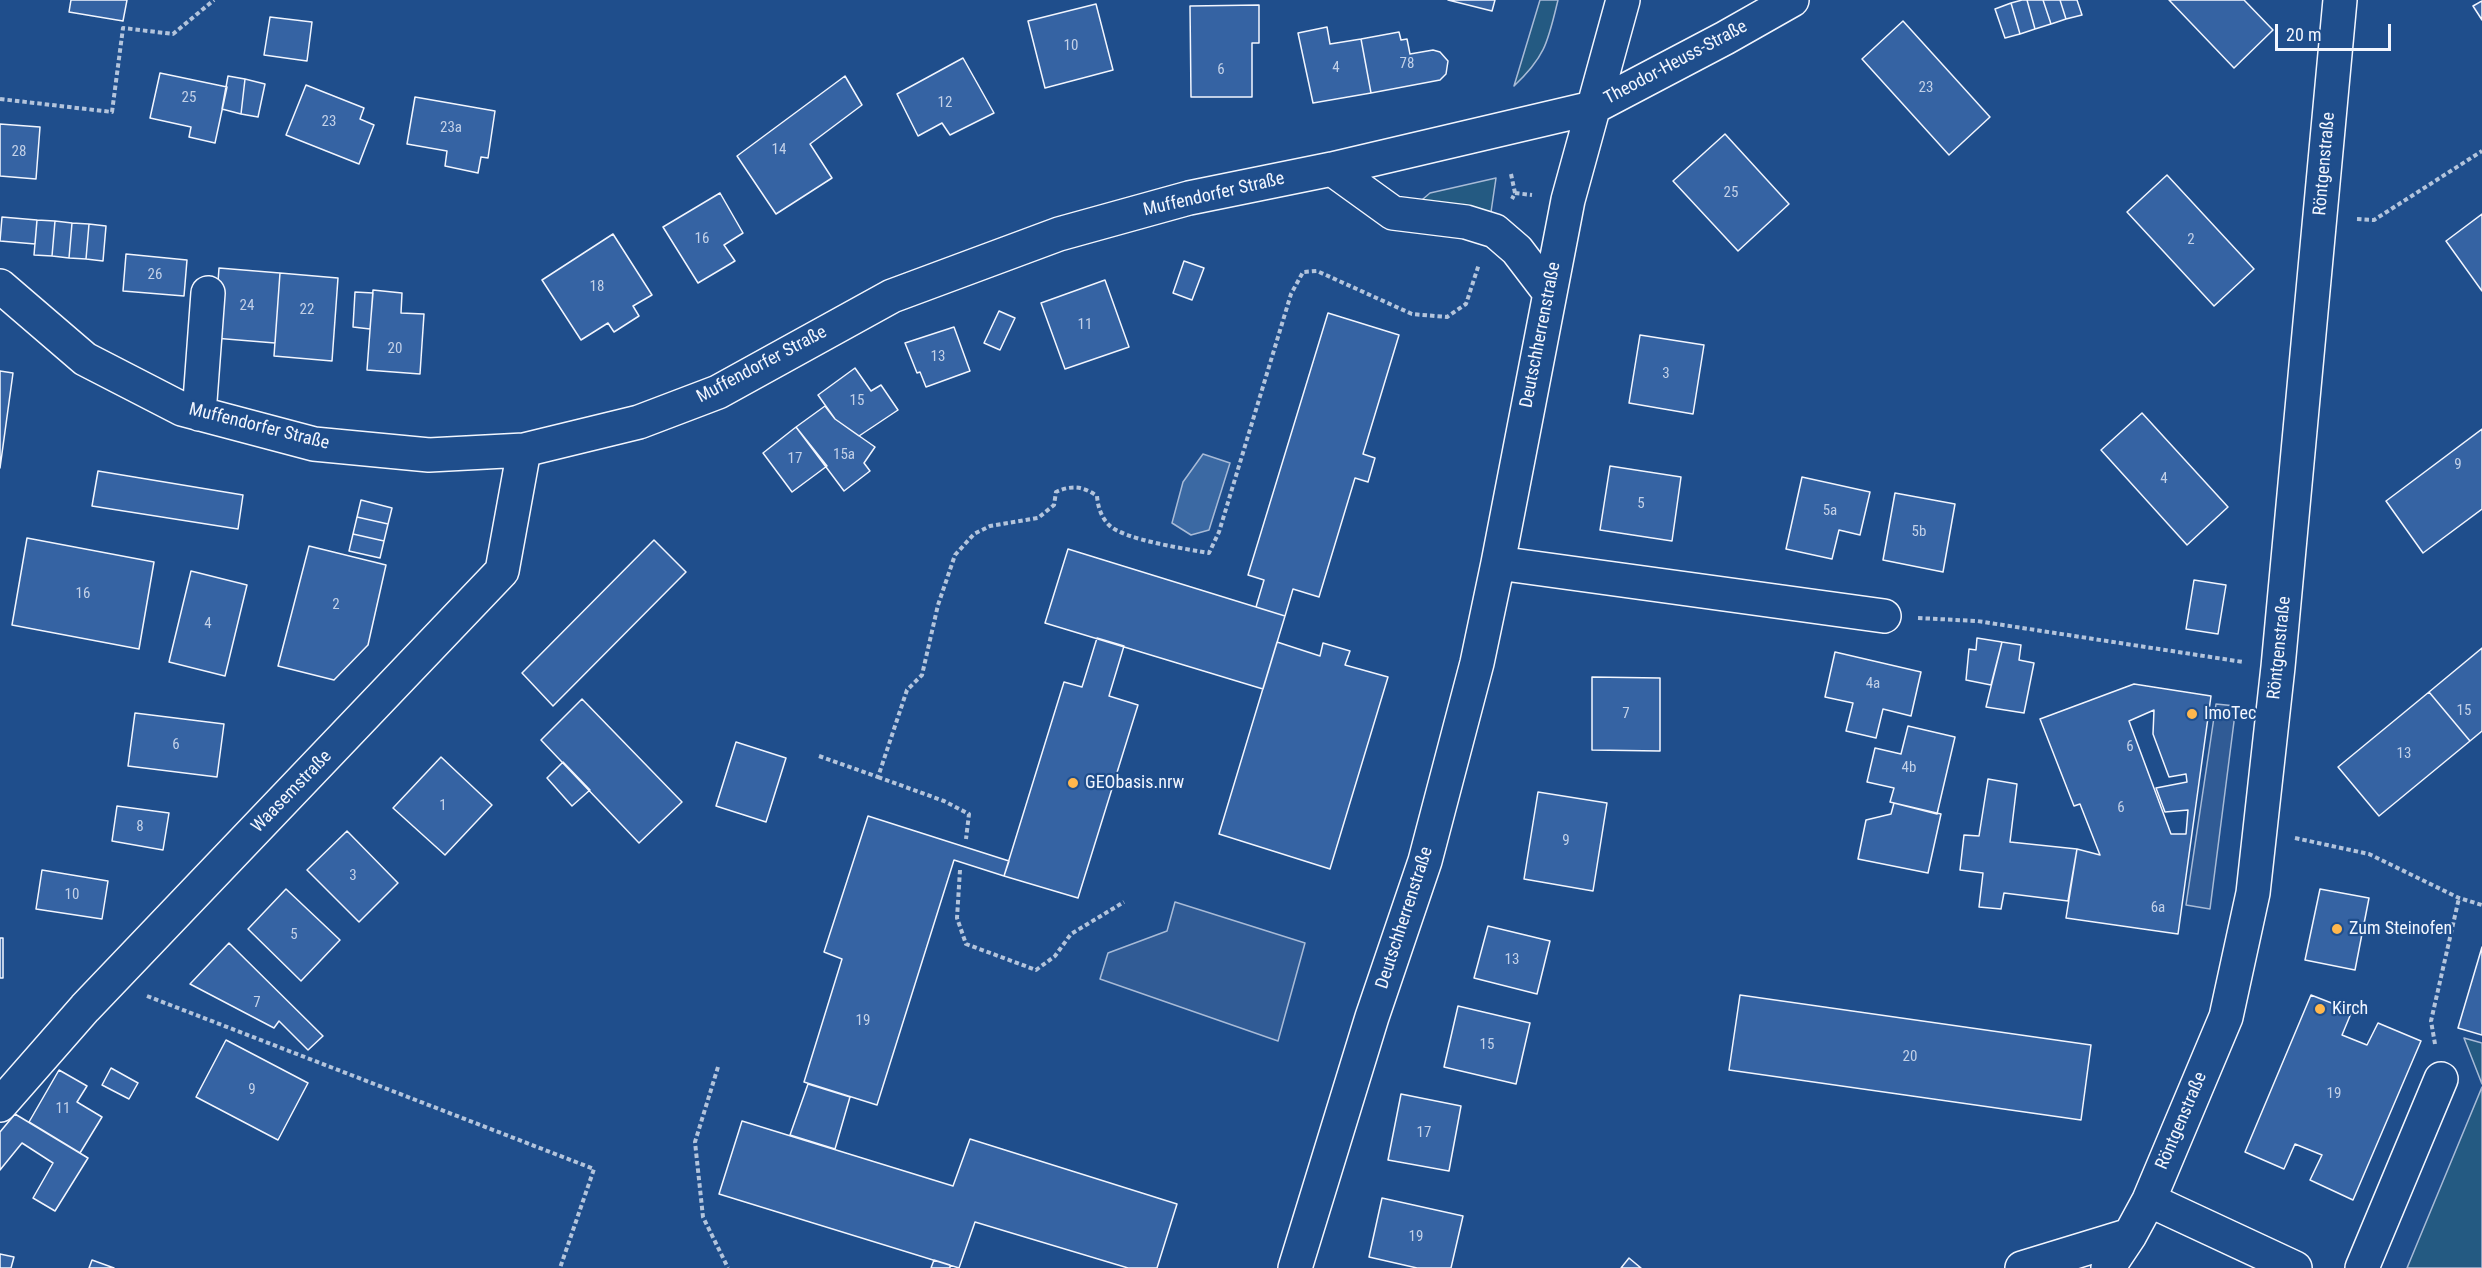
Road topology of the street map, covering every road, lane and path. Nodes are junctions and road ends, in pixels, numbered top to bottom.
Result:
1 (214, 0) edge
2 (1623, 0) edge
3 (1792, 0) edge
4 (2340, 0) edge
5 (0, 99) edge
6 (1592, 108) junction
7 (2482, 151) edge
8 (1332, 170) junction
9 (1515, 193) dead end
10 (1537, 195) dead end
11 (2320, 216) junction
12 (1479, 263) dead end
13 (0, 286) edge
14 (1549, 292) junction
15 (208, 293) dead end
16 (199, 414) junction
17 (524, 450) junction
18 (1498, 563) junction
19 (1884, 616) joint
20 (2278, 667) junction
21 (819, 756) dead end
22 (878, 777) junction
23 (2260, 830) junction
24 (966, 839) dead end
25 (960, 870) dead end
26 (2459, 898) junction
27 (1124, 902) dead end
28 (2482, 905) edge
29 (111, 982) junction
30 (718, 1067) dead end
31 (2441, 1079) joint
32 (0, 1105) edge
33 (2149, 1200) junction
34 (2130, 1235) junction
35 (560, 1268) edge
36 (728, 1268) edge
37 (1295, 1268) edge
38 (2022, 1268) edge
39 (2108, 1268) edge
40 (2295, 1268) edge
41 (2362, 1268) edge

1 - 5 path
2 - 6 street, Deutschherrenstraße
3 - 6 street, Theodor-Heuss-Straße
4 - 11 street, Röntgenstraße
6 - 8 street, Muffendorfer Straße
6 - 14 street, Deutschherrenstraße
7 - 11 path
8 - 14 street
8 - 17 street, Muffendorfer Straße
9 - 10 path
11 - 20 street, Röntgenstraße
12 - 22 path
13 - 16 street, Muffendorfer Straße
14 - 18 street, Deutschherrenstraße
15 - 16 street
16 - 17 street, Muffendorfer Straße
17 - 29 street, Waasemstraße
18 - 19 street
18 - 37 street, Deutschherrenstraße
19 - 20 path
20 - 23 street, Röntgenstraße
21 - 22 path
22 - 24 path
23 - 26 path
23 - 33 street, Röntgenstraße
25 - 27 path
26 - 28 path
26 - 31 path
29 - 32 street, Waasemstraße
29 - 35 path
30 - 36 path
31 - 41 street
33 - 34 street, Röntgenstraße
33 - 40 street
34 - 38 street
34 - 39 street, Röntgenstraße

